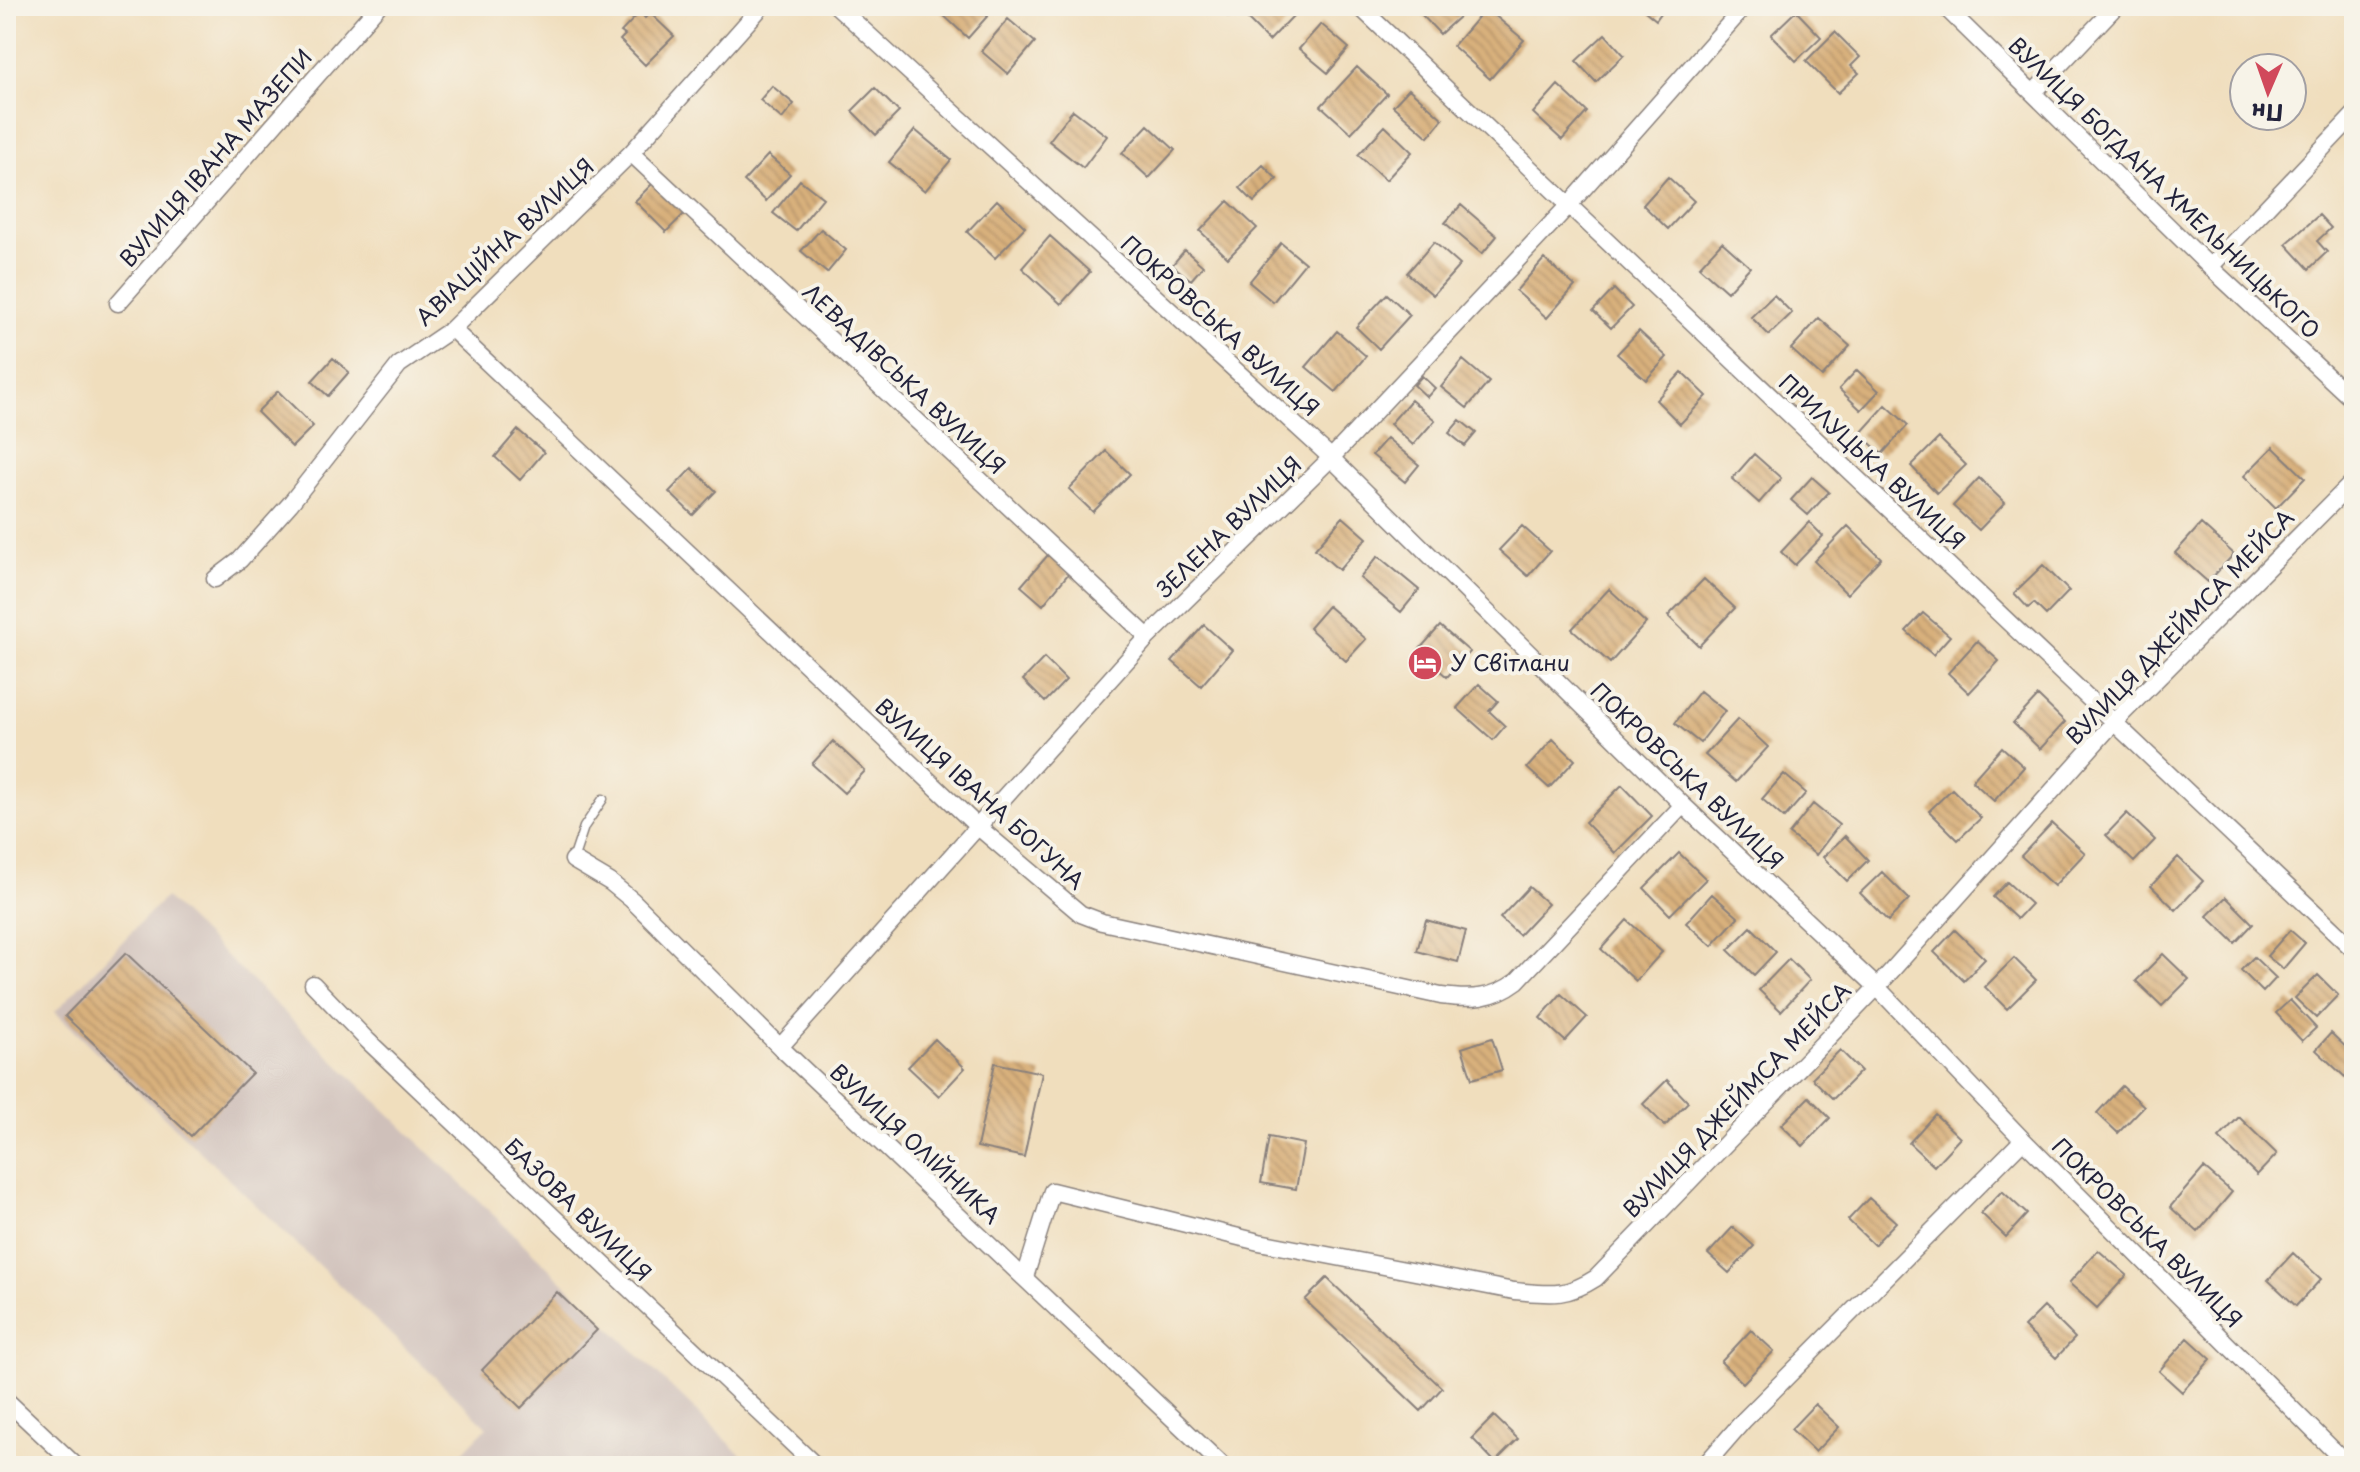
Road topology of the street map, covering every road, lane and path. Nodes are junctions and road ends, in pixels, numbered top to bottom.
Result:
1 (378, 6) edge
2 (762, 6) edge
3 (837, 6) edge
4 (1359, 6) edge
5 (1745, 6) edge
6 (1944, 6) edge
7 (2116, 6) edge
8 (2034, 92) junction
9 (2354, 115) edge
10 (631, 153) junction
11 (1569, 205) junction
12 (2210, 267) junction
13 (118, 303) dead end
14 (452, 329) junction
15 (2354, 401) edge
16 (1331, 458) junction
17 (2354, 481) edge
18 (215, 579) dead end
19 (1148, 637) junction
20 (2114, 722) junction
21 (603, 799) dead end
22 (1683, 805) junction
23 (977, 826) junction
24 (573, 860) joint
25 (2354, 950) edge
26 (313, 984) dead end
27 (1877, 987) junction
28 (780, 1047) junction
29 (2023, 1140) junction
30 (1025, 1277) junction
31 (6, 1400) edge
32 (76, 1466) edge
33 (816, 1466) edge
34 (1223, 1466) edge
35 (1704, 1466) edge
36 (2349, 1466) edge

1 - 13 street, ВУЛИЦЯ ІВАНА МАЗЕПИ
2 - 10 street, АВІАЦІЙНА ВУЛИЦЯ
3 - 16 street, ПОКРОВСЬКА ВУЛИЦЯ
4 - 11 street, ПРИЛУЦЬКА ВУЛИЦЯ
5 - 11 street, ЗЕЛЕНА ВУЛИЦЯ
6 - 8 street, ВУЛИЦЯ БОГДАНА ХМЕЛЬНИЦЬКОГО
7 - 8 street
8 - 12 street, ВУЛИЦЯ БОГДАНА ХМЕЛЬНИЦЬКОГО
9 - 12 street
10 - 14 street, АВІАЦІЙНА ВУЛИЦЯ
10 - 19 street, ЛЕВАДІВСЬКА ВУЛИЦЯ
11 - 16 street, ЗЕЛЕНА ВУЛИЦЯ
11 - 20 street, ПРИЛУЦЬКА ВУЛИЦЯ
12 - 15 street, ВУЛИЦЯ БОГДАНА ХМЕЛЬНИЦЬКОГО
14 - 18 street, АВІАЦІЙНА ВУЛИЦЯ
14 - 23 street, ВУЛИЦЯ ІВАНА БОГУНА
16 - 19 street, ЗЕЛЕНА ВУЛИЦЯ
16 - 22 street, ПОКРОВСЬКА ВУЛИЦЯ
17 - 20 street, ВУЛИЦЯ ДЖЕЙМСА МЕЙСА
19 - 23 street, ЗЕЛЕНА ВУЛИЦЯ
20 - 25 street, ПРИЛУЦЬКА ВУЛИЦЯ
20 - 27 street, ВУЛИЦЯ ДЖЕЙМСА МЕЙСА
21 - 24 lane
22 - 23 street, ВУЛИЦЯ ІВАНА БОГУНА
22 - 27 street, ПОКРОВСЬКА ВУЛИЦЯ
23 - 28 street, ЗЕЛЕНА ВУЛИЦЯ
24 - 28 street, ВУЛИЦЯ ОЛІЙНИКА
26 - 33 street, БАЗОВА ВУЛИЦЯ
27 - 29 street, ПОКРОВСЬКА ВУЛИЦЯ
27 - 30 street, ВУЛИЦЯ ДЖЕЙМСА МЕЙСА
28 - 30 street, ВУЛИЦЯ ОЛІЙНИКА
29 - 35 street
29 - 36 street, ПОКРОВСЬКА ВУЛИЦЯ
30 - 34 street, ВУЛИЦЯ ОЛІЙНИКА
31 - 32 street

